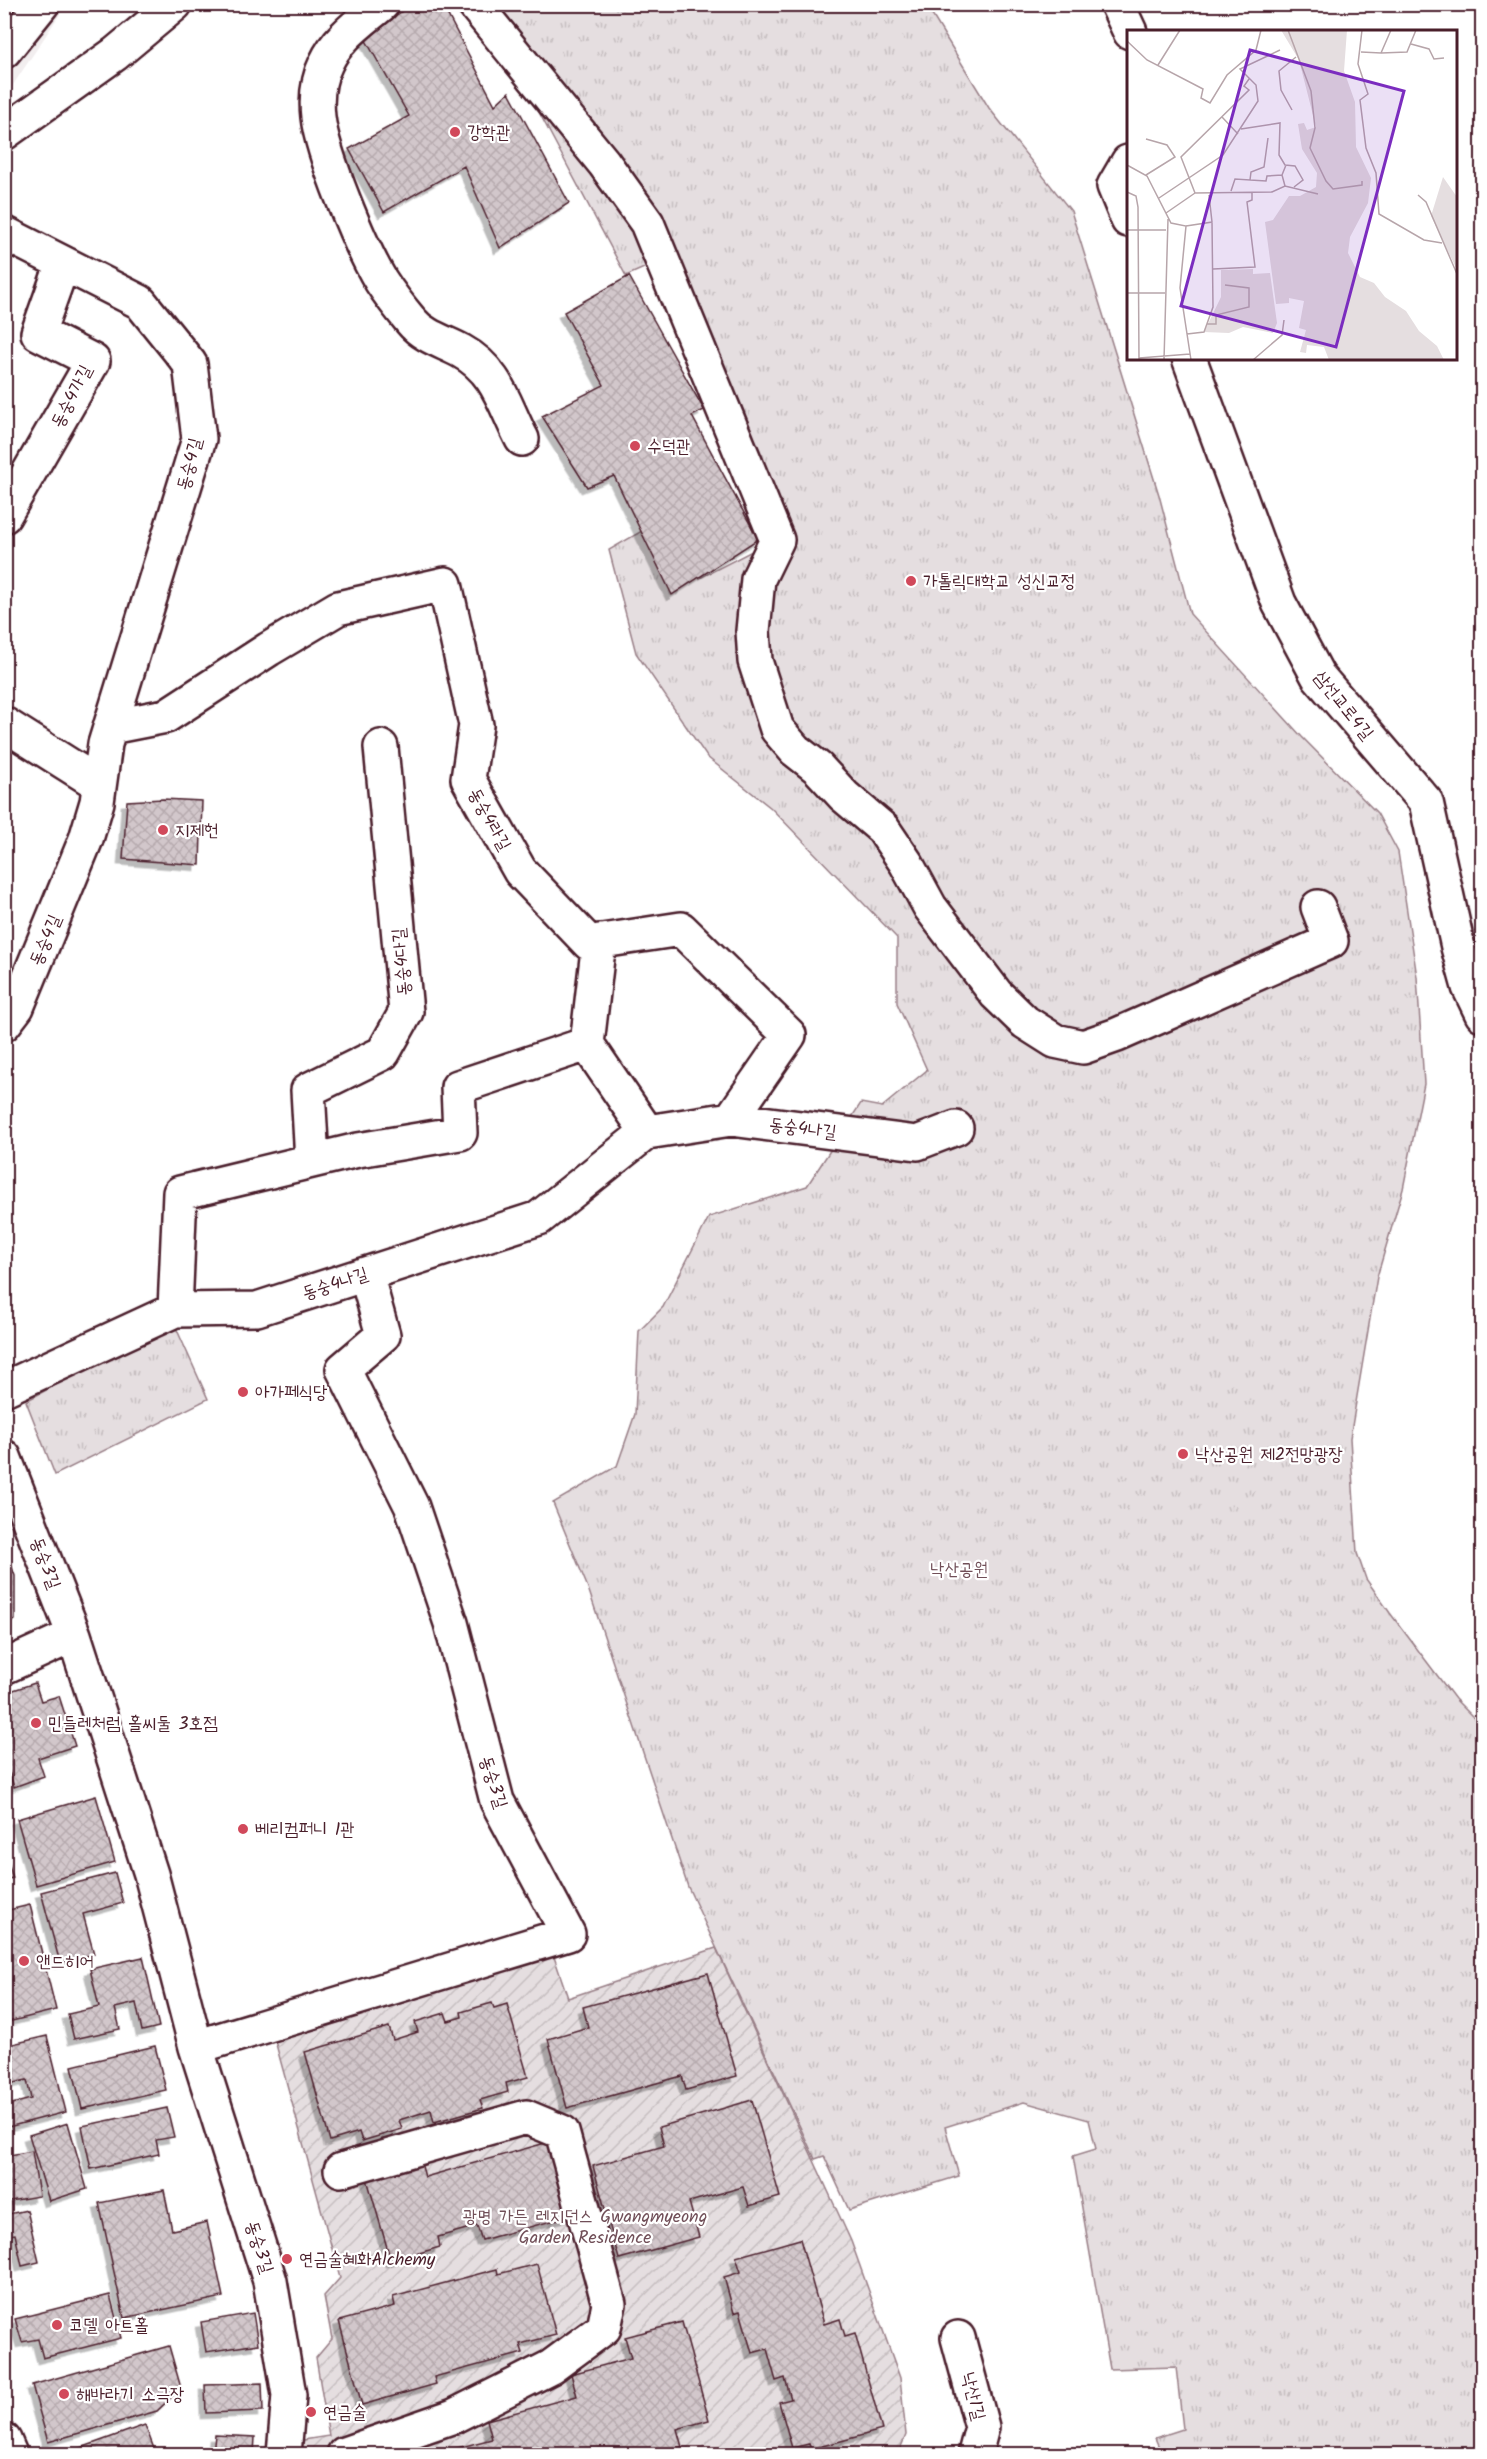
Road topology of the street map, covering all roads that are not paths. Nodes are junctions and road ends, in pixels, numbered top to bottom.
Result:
1 (42, 4) edge
2 (175, 4) edge
3 (382, 4) edge
4 (474, 4) edge
5 (1117, 4) edge
6 (1129, 30) edge
7 (4, 51) edge
8 (4, 133) edge
9 (1127, 164) edge
10 (1127, 218) edge
11 (4, 233) edge
12 (63, 263) junction
13 (1190, 360) edge
14 (522, 439) dead end
15 (4, 516) edge
16 (4, 724) edge
17 (110, 727) junction
18 (381, 747) dead end
19 (99, 784) junction
20 (1318, 907) dead end
21 (599, 941) junction
22 (1482, 1014) edge
23 (4, 1024) edge
24 (587, 1044) junction
25 (730, 1119) junction
26 (956, 1128) dead end
27 (647, 1132) junction
28 (312, 1161) junction
29 (366, 1274) junction
30 (175, 1310) junction
31 (4, 1389) edge
32 (4, 1457) edge
33 (74, 1635) junction
34 (4, 1667) edge
35 (196, 2047) junction
36 (341, 2170) dead end
37 (958, 2337) dead end
38 (4, 2440) edge
39 (10, 2454) edge
40 (284, 2454) edge
41 (344, 2454) edge
42 (975, 2454) edge

1 - 7 street
2 - 8 street
3 - 14 street
4 - 20 street
5 - 6 street
9 - 10 street
11 - 12 street, 동숭4길
12 - 15 street, 동숭4가길
12 - 17 street, 동숭4길
13 - 22 street, 삼선교로4길
16 - 19 street
17 - 19 street, 동숭4길
17 - 21 street, 동숭4라길
18 - 28 street, 동숭4다길
19 - 23 street, 동숭4길
21 - 24 street
21 - 25 street
24 - 27 street
24 - 28 street
25 - 26 street, 동숭4나길
25 - 27 street, 동숭4나길
27 - 29 street, 동숭4나길
28 - 30 street
29 - 30 street, 동숭4나길
29 - 35 street, 동숭3길
30 - 31 street, 동숭4나길
32 - 33 street, 동숭3길
33 - 34 street
33 - 35 street, 동숭3길
35 - 40 street, 동숭3길
36 - 41 street
37 - 42 street, 낙산1길
38 - 39 street

